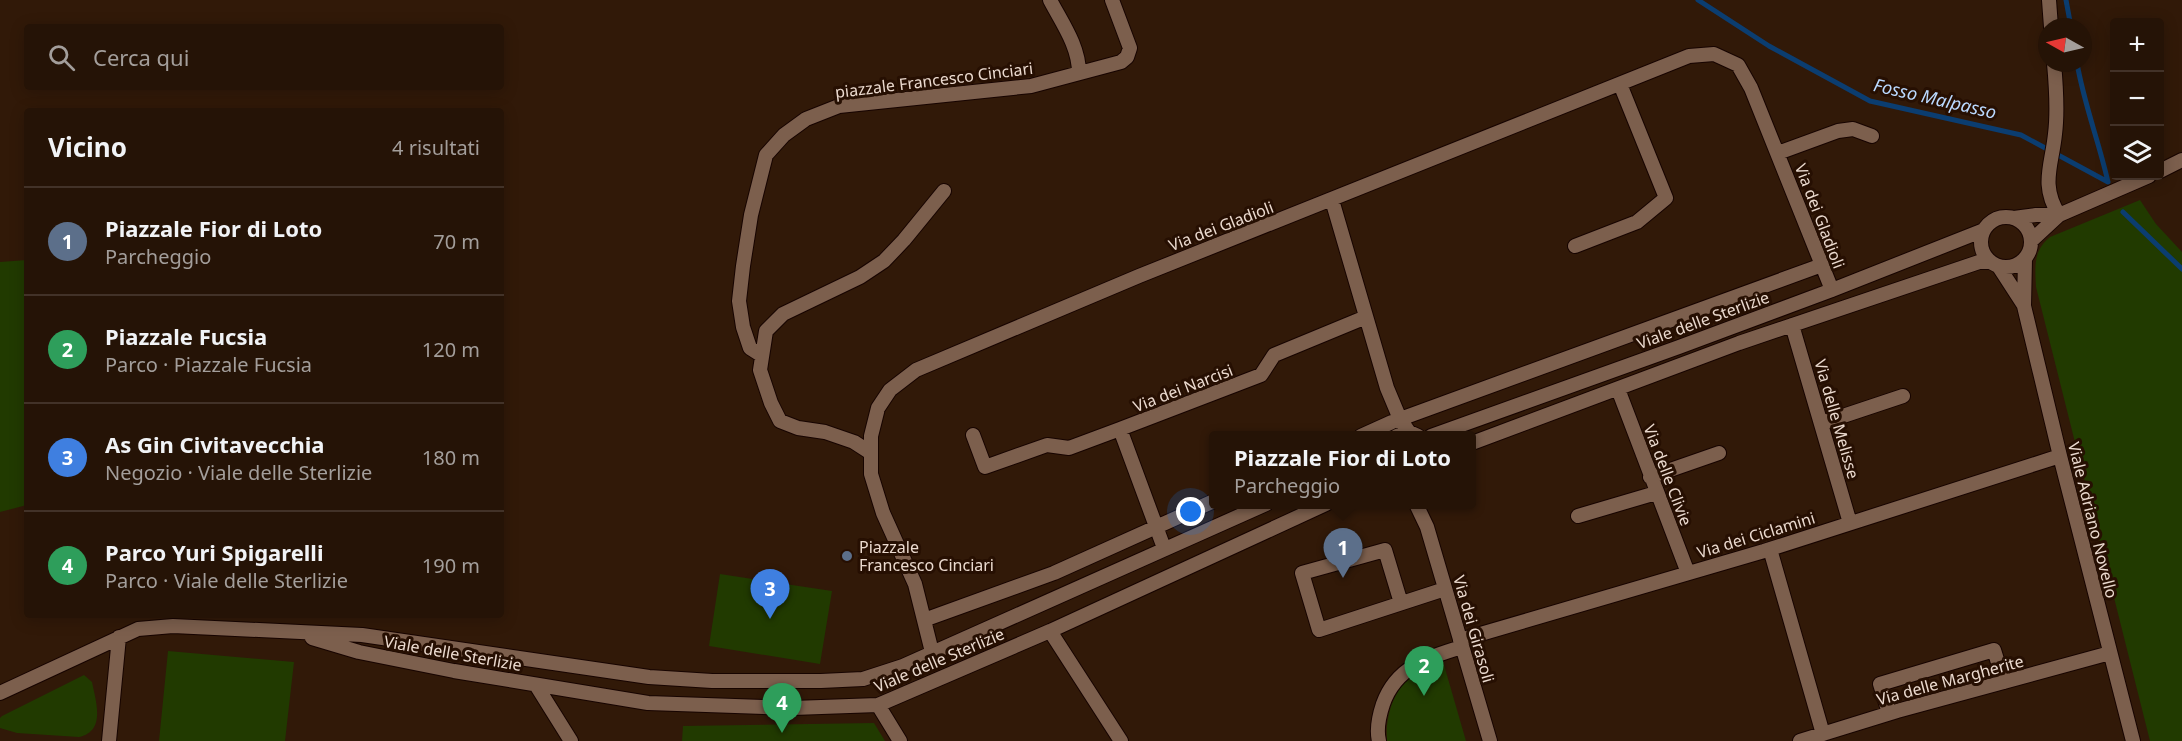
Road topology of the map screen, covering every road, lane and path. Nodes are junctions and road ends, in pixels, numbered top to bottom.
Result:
1 (1050, 0) edge
2 (1112, 0) edge
3 (2049, 0) edge
4 (2050, 18) edge
5 (2054, 72) edge
6 (1079, 73) junction
7 (1620, 84) junction
8 (1872, 136) dead end
9 (1778, 153) junction
10 (2182, 160) edge
11 (2164, 169) edge
12 (2140, 180) edge
13 (944, 191) dead end
14 (1332, 200) junction
15 (2059, 215) junction
16 (2014, 218) junction
17 (1984, 230) junction
18 (2032, 240) junction
19 (1575, 246) dead end
20 (2025, 259) junction
21 (1994, 264) junction
22 (1822, 265) junction
23 (1832, 290) junction
24 (2024, 306) junction
25 (1366, 317) junction
26 (1792, 326) junction
27 (761, 356) junction
28 (1618, 389) junction
29 (1903, 396) dead end
30 (1821, 423) junction
31 (1119, 429) junction
32 (1401, 430) edge
33 (1442, 431) edge
34 (973, 435) dead end
35 (1476, 442) edge
36 (871, 453) junction
37 (1719, 453) dead end
38 (2060, 456) junction
39 (1650, 477) junction
40 (1656, 494) junction
41 (1209, 503) edge
42 (1254, 509) edge
43 (1315, 509) edge
44 (1418, 509) edge
45 (1425, 509) edge
46 (1578, 516) dead end
47 (1850, 523) junction
48 (1426, 526) junction
49 (1156, 527) junction
50 (1164, 548) junction
51 (1770, 549) junction
52 (1688, 573) junction
53 (1445, 589) junction
54 (1401, 603) junction
55 (924, 620) junction
56 (290, 631) junction
57 (1050, 631) junction
58 (119, 637) junction
59 (1461, 644) junction
60 (932, 652) junction
61 (2110, 653) junction
62 (2004, 682) junction
63 (536, 685) junction
64 (0, 693) edge
65 (878, 705) junction
66 (1889, 713) junction
67 (1823, 734) junction
68 (109, 741) edge
69 (571, 741) edge
70 (900, 741) edge
71 (1121, 741) edge
72 (1379, 741) edge
73 (1490, 741) edge
74 (1800, 741) edge
75 (2133, 741) edge

1 - 6 street
2 - 6 street, piazzale Francesco Cinciari
3 - 4 street
5 - 15 street
6 - 27 street, piazzale Francesco Cinciari
7 - 9 street, Via dei Gladioli
7 - 14 street, Via dei Gladioli
7 - 19 street
8 - 9 street, Via dei Gladioli
9 - 22 street, Via dei Gladioli
10 - 11 street
12 - 15 street
13 - 27 street, piazzale Francesco Cinciari
14 - 25 street
14 - 36 street, Via dei Gladioli
15 - 16 street
15 - 18 street
16 - 17 street
16 - 18 street
17 - 21 street
17 - 23 street, Viale delle Sterlizie
18 - 20 street
20 - 21 street
20 - 24 street, Viale Adriano Novello
21 - 24 street, Viale Adriano Novello
21 - 26 street, Viale delle Sterlizie
22 - 23 street, Via dei Gladioli
22 - 32 street, Viale delle Sterlizie
23 - 33 street, Viale delle Sterlizie
24 - 38 street, Viale Adriano Novello
25 - 31 street, Via dei Narcisi
25 - 32 street
26 - 28 street, Viale delle Sterlizie
26 - 30 street, Via delle Melisse
27 - 36 street, piazzale Francesco Cinciari
28 - 35 street, Viale delle Sterlizie
28 - 39 street, Via delle Clivie
29 - 30 street
30 - 47 street, Via delle Melisse
31 - 34 street
31 - 49 street, Via dei Narcisi
36 - 55 street, Via dei Gladioli
37 - 39 street
38 - 47 street, Via dei Ciclamini
38 - 61 street, Viale Adriano Novello
39 - 40 street, Via delle Clivie
40 - 46 street
40 - 52 street, Via delle Clivie
41 - 49 street
42 - 50 street, Viale delle Sterlizie
43 - 57 street, Viale delle Sterlizie
44 - 48 street, Via dei Girasoli
45 - 48 street, Via dei Girasoli
47 - 51 street, Via dei Ciclamini
48 - 53 street, Via dei Girasoli
49 - 50 street, Via dei Narcisi
49 - 55 street
50 - 60 street, Viale delle Sterlizie
51 - 52 street, Via dei Ciclamini
51 - 67 street
52 - 59 street, Via dei Ciclamini
53 - 54 street
53 - 59 street, Via dei Girasoli
54 - 54 street
55 - 60 street, Via dei Gladioli
56 - 58 street, Viale delle Sterlizie
56 - 60 street, Viale delle Sterlizie
56 - 63 street, Viale delle Sterlizie
57 - 65 street, Viale delle Sterlizie
57 - 71 street
58 - 64 street, Viale delle Sterlizie
58 - 68 street
59 - 72 street, Via dei Ciclamini
59 - 73 street, Via dei Girasoli
61 - 62 street, Via delle Margherite
61 - 75 street, Viale Adriano Novello
62 - 66 street, Via delle Margherite
62 - 66 street
63 - 65 street, Viale delle Sterlizie
63 - 69 street
65 - 70 street
66 - 67 street, Via delle Margherite
67 - 74 street, Via delle Margherite

